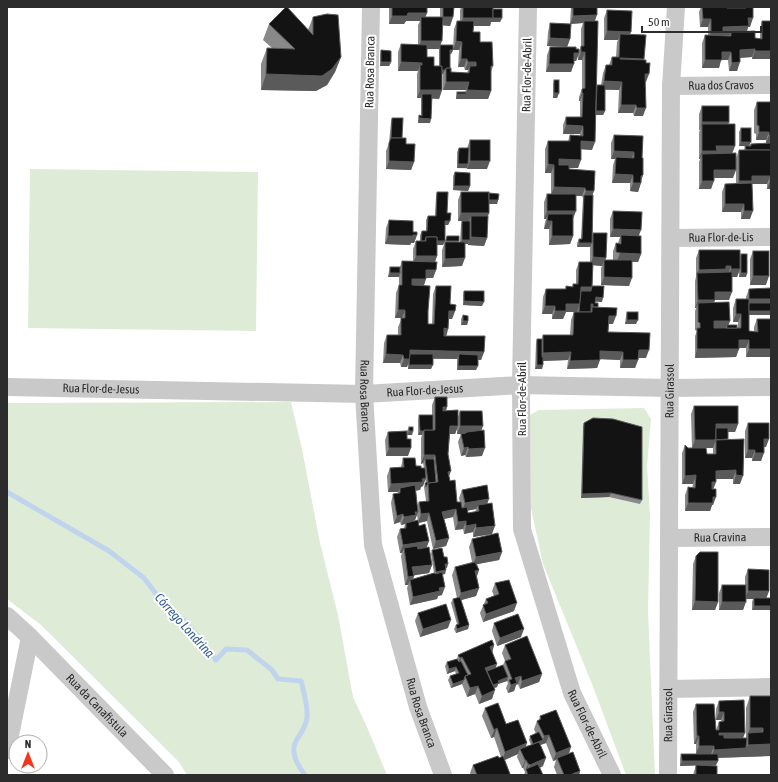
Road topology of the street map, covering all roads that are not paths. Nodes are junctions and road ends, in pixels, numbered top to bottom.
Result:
1 (371, 7) edge
2 (528, 7) edge
3 (676, 7) edge
4 (771, 85) edge
5 (671, 86) junction
6 (771, 237) edge
7 (671, 238) junction
8 (521, 385) junction
9 (7, 387) edge
10 (771, 387) edge
11 (670, 388) junction
12 (364, 394) junction
13 (771, 537) edge
14 (670, 538) junction
15 (7, 616) edge
16 (30, 637) junction
17 (771, 687) edge
18 (670, 689) junction
19 (7, 750) edge
20 (165, 775) edge
21 (443, 775) edge
22 (612, 775) edge
23 (668, 775) edge

1 - 12 street, Rua Rosa Branca
2 - 8 street, Rua Flor-de-Abril
3 - 5 street, Rua Girassol
4 - 5 street, Rua dos Cravos
5 - 7 street, Rua Girassol
6 - 7 street, Rua Flor-de-Lis
7 - 11 street, Rua Girassol
8 - 11 street, Rua Flor-de-Jesus
8 - 12 street, Rua Flor-de-Jesus
8 - 22 street, Rua Flor-de-Abril
9 - 12 street, Rua Flor-de-Jesus
10 - 11 street, Rua Flor-de-Jesus
11 - 14 street, Rua Girassol
12 - 21 street, Rua Rosa Branca
13 - 14 street, Rua Cravina
14 - 18 street, Rua Girassol
15 - 16 street, Rua da Canafistula
16 - 19 street
16 - 20 street, Rua da Canafistula
17 - 18 street
18 - 23 street, Rua Girassol

